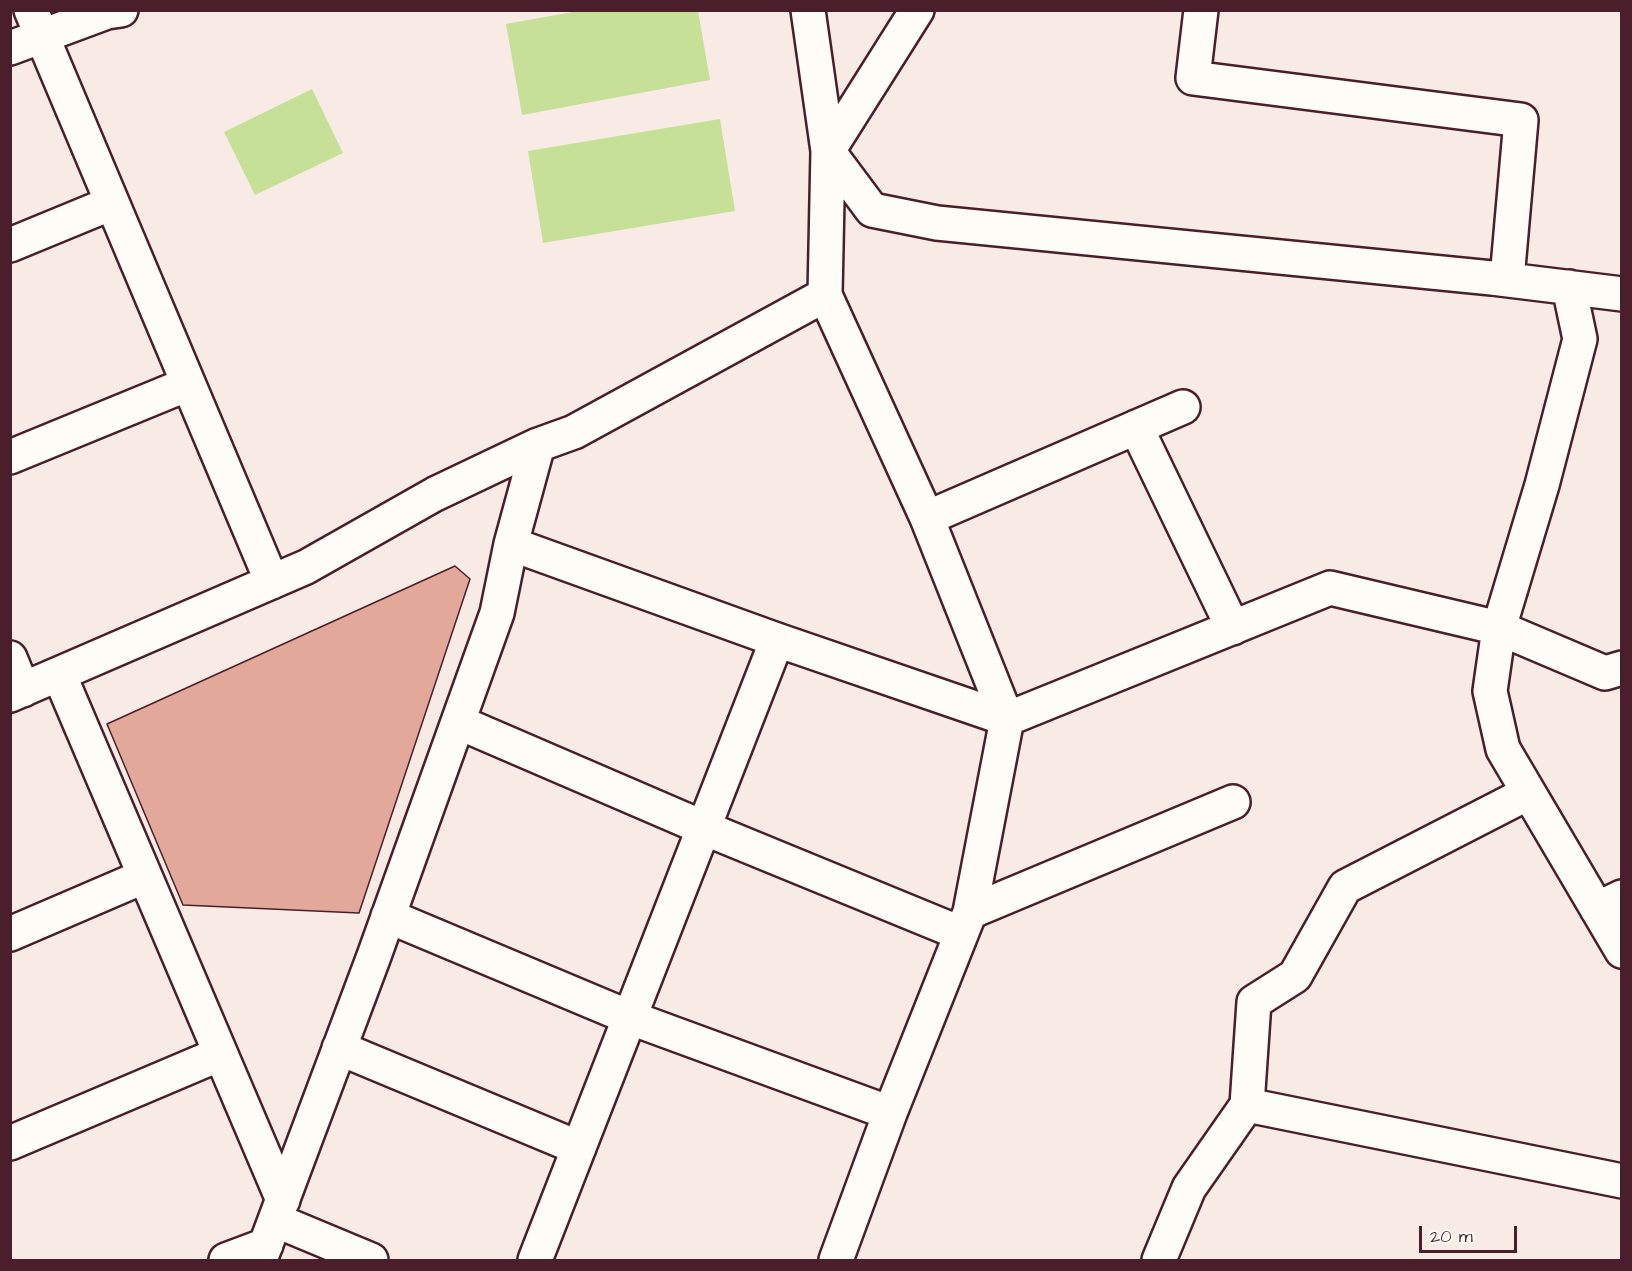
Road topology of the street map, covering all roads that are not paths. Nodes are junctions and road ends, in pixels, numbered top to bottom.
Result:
1 (121, 10) edge
2 (808, 10) edge
3 (917, 10) edge
4 (1202, 10) edge
5 (36, 23) edge
6 (10, 48) edge
7 (828, 151) junction
8 (112, 203) junction
9 (10, 245) edge
10 (1507, 279) junction
11 (1569, 287) junction
12 (1622, 294) edge
13 (825, 295) junction
14 (188, 384) junction
15 (1184, 407) dead end
16 (1136, 427) junction
17 (538, 445) junction
18 (10, 457) edge
19 (927, 518) junction
20 (511, 544) junction
21 (272, 582) junction
22 (1233, 628) junction
23 (1499, 628) junction
24 (777, 640) junction
25 (10, 658) edge
26 (1622, 668) edge
27 (59, 674) junction
28 (16, 692) edge
29 (1008, 719) junction
30 (459, 722) junction
31 (1528, 793) junction
32 (1233, 802) dead end
33 (704, 828) junction
34 (145, 876) junction
35 (1609, 903) edge
36 (388, 916) junction
37 (965, 922) junction
38 (10, 933) edge
39 (1622, 951) edge
40 (631, 1018) junction
41 (339, 1048) junction
42 (220, 1054) junction
43 (1247, 1105) junction
44 (890, 1113) junction
45 (10, 1143) edge
46 (579, 1148) junction
47 (1622, 1181) edge
48 (271, 1231) edge
49 (226, 1260) edge
50 (371, 1260) edge
51 (535, 1260) edge
52 (836, 1260) edge
53 (1159, 1260) edge

1 - 5 street
2 - 7 street
3 - 7 street
4 - 10 street
5 - 6 street
5 - 8 street
7 - 10 street
7 - 13 street
8 - 9 street
8 - 14 street
10 - 11 street
11 - 12 street
11 - 23 street
13 - 17 street
13 - 19 street
14 - 18 street
14 - 21 street
15 - 16 street
16 - 19 street
16 - 22 street
17 - 20 street
17 - 21 street
19 - 29 street
20 - 24 street
20 - 30 street
21 - 27 street
22 - 23 street
22 - 29 street
23 - 26 street
23 - 31 street
24 - 29 street
24 - 33 street
25 - 28 street
27 - 28 street
27 - 34 street
29 - 37 street
30 - 33 street
30 - 36 street
31 - 35 street
31 - 43 street
32 - 37 street
33 - 37 street
33 - 40 street
34 - 38 street
34 - 42 street
35 - 39 street
36 - 40 street
36 - 41 street
37 - 44 street
40 - 44 street
40 - 46 street
41 - 46 street
41 - 48 street
42 - 45 street
42 - 48 street
43 - 47 street
43 - 53 street
44 - 52 street
46 - 51 street
48 - 49 street
48 - 50 street

